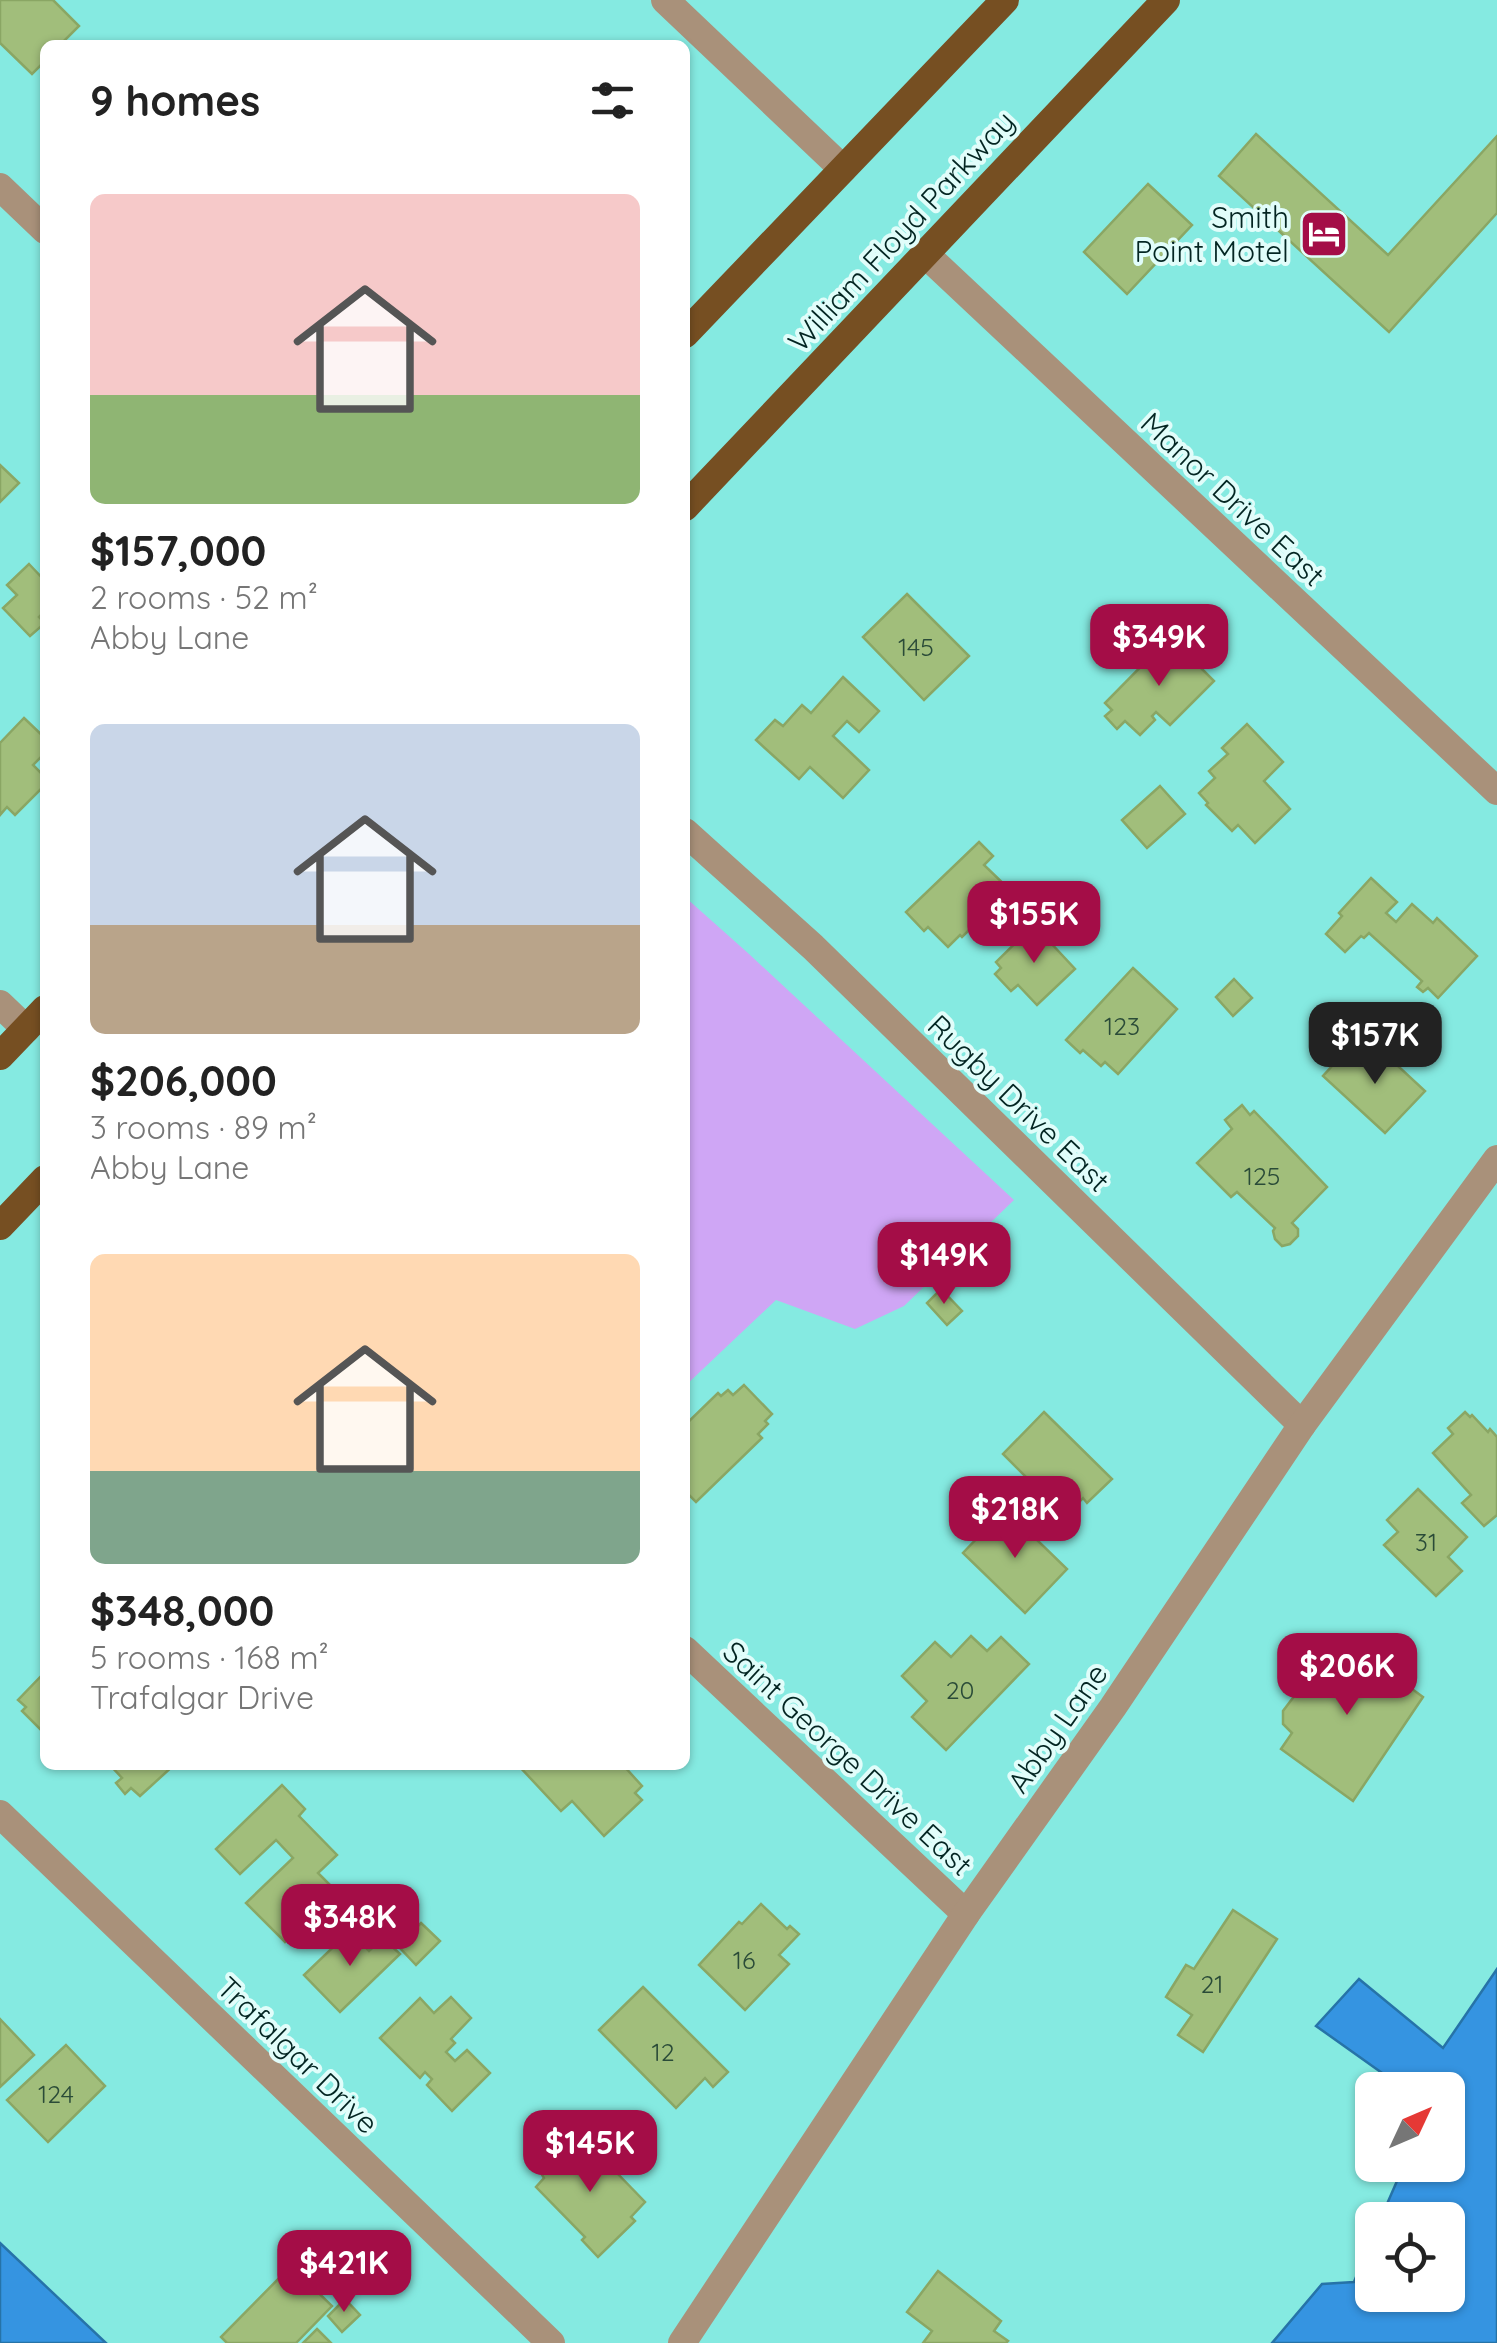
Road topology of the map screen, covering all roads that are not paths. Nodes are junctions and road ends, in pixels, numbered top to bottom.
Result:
1 (665, 0) edge
2 (1004, 0) edge
3 (1166, 0) edge
4 (843, 169) junction
5 (0, 187) edge
6 (40, 225) edge
7 (924, 253) junction
8 (690, 329) edge
9 (690, 502) edge
10 (1497, 791) edge
11 (690, 836) edge
12 (0, 1004) edge
13 (36, 1019) edge
14 (0, 1056) edge
15 (1497, 1159) edge
16 (40, 1184) edge
17 (0, 1226) edge
18 (1302, 1426) junction
19 (690, 1655) edge
20 (0, 1814) edge
21 (966, 1914) junction
22 (551, 2343) edge
23 (682, 2343) edge

1 - 4 street
2 - 4 highway
3 - 7 highway, William Floyd Parkway
4 - 8 highway
5 - 6 street
7 - 9 highway, William Floyd Parkway
7 - 10 street, Manor Drive East
11 - 18 street, Rugby Drive East
12 - 13 street
13 - 14 highway
15 - 18 street, Abby Lane
16 - 17 highway
18 - 21 street, Abby Lane
19 - 21 street, Saint George Drive East
20 - 22 street, Trafalgar Drive
21 - 23 street, Abby Lane

